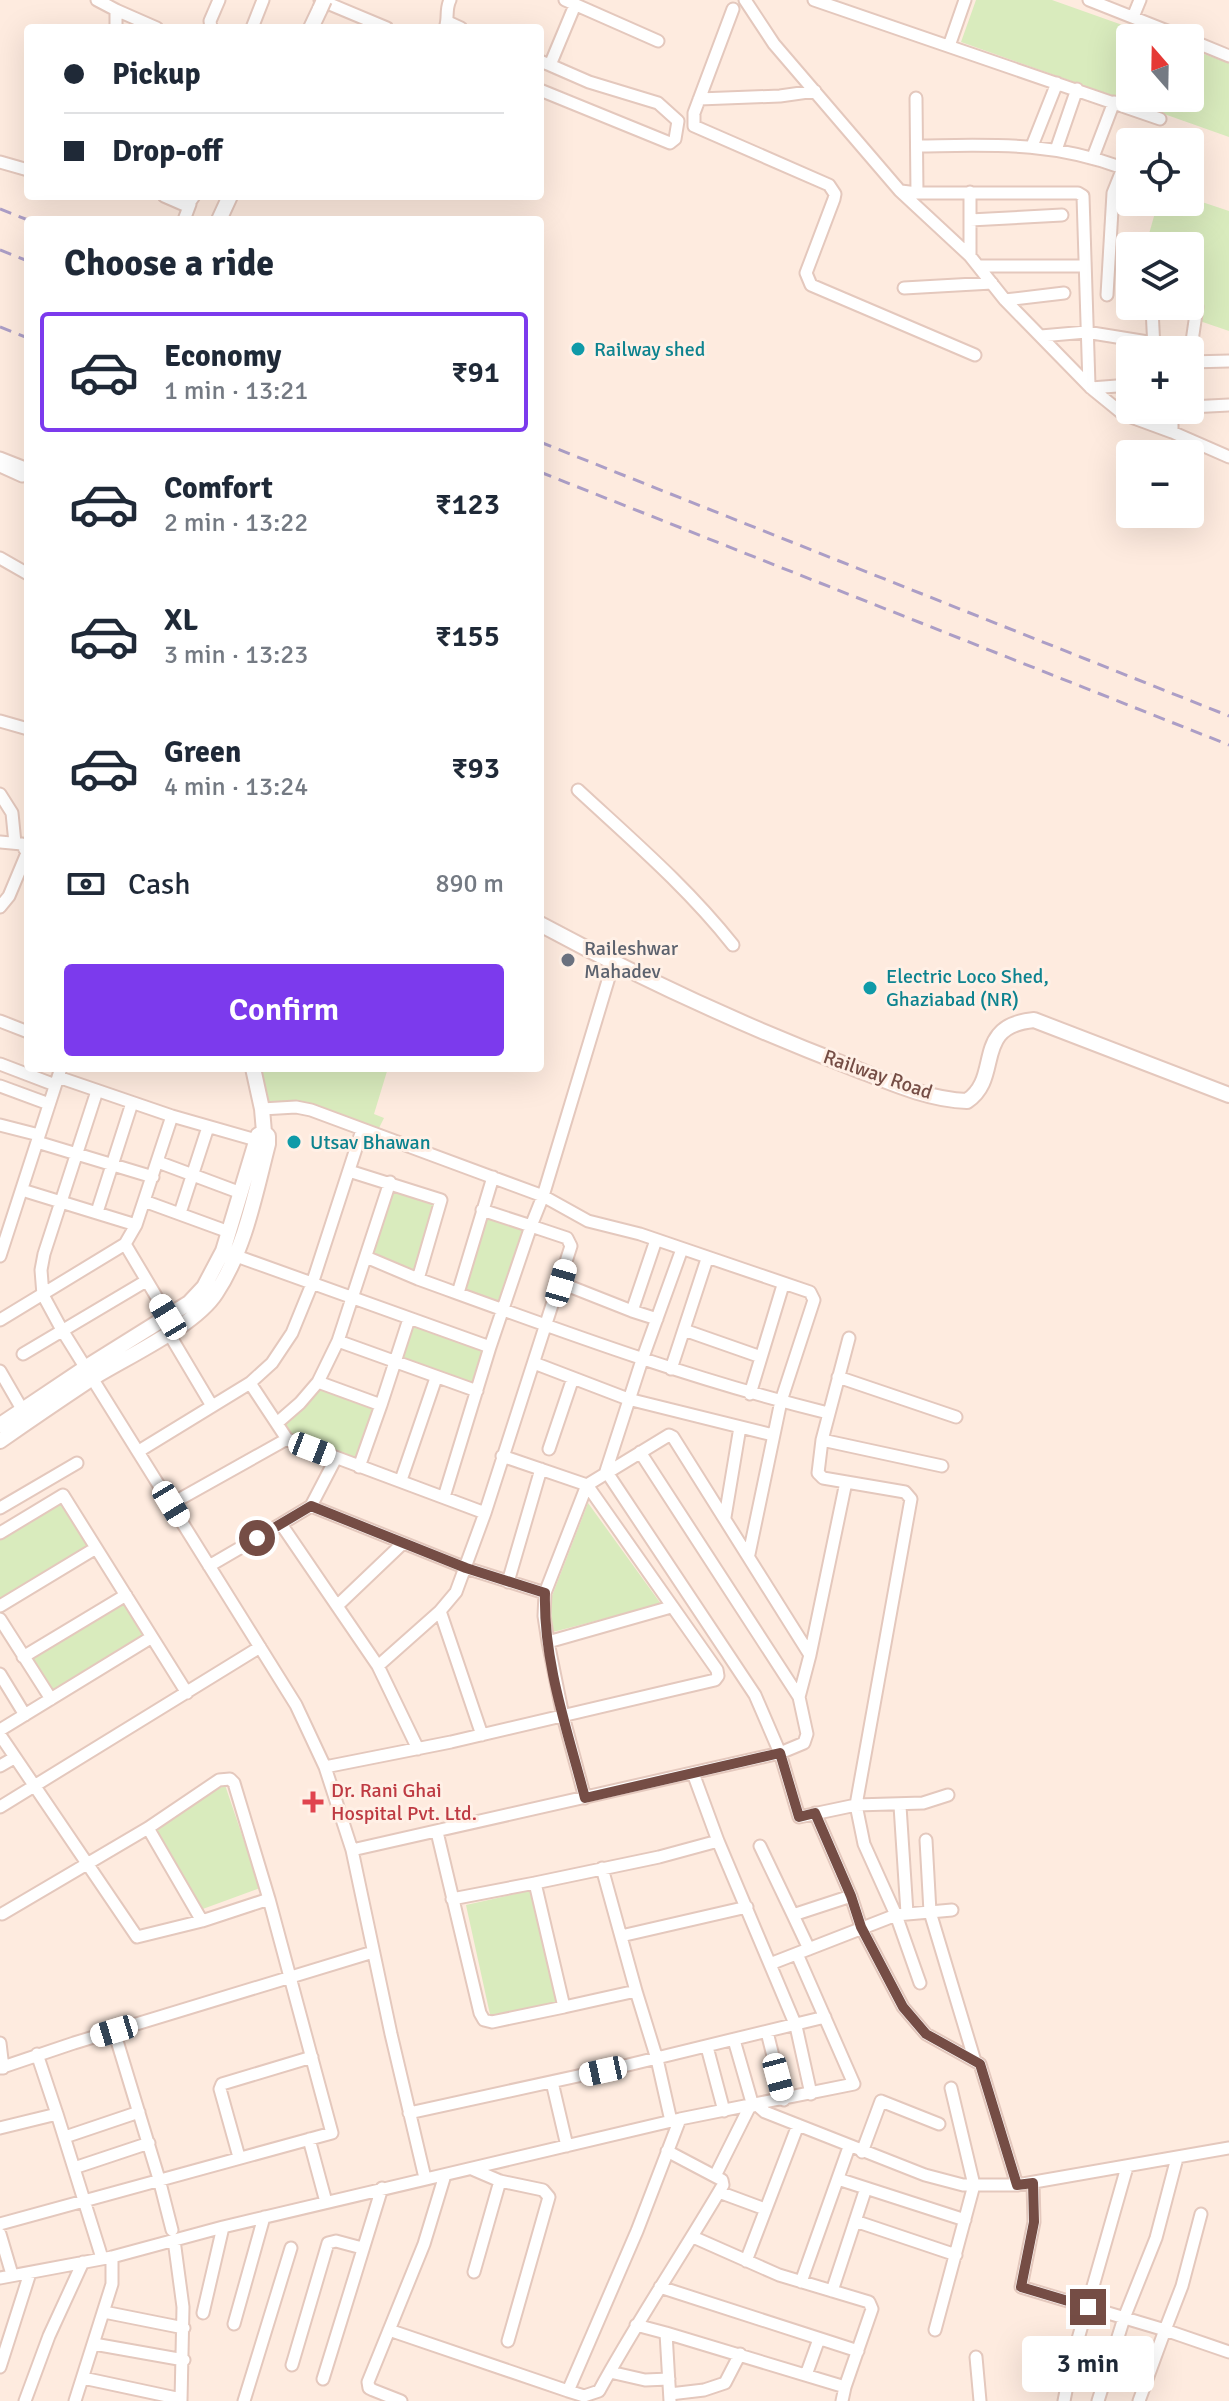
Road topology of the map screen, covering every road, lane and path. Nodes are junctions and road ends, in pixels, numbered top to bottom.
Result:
1 (97, 0) edge
2 (219, 0) edge
3 (263, 0) edge
4 (450, 0) edge
5 (745, 0) edge
6 (814, 0) edge
7 (965, 0) edge
8 (1089, 0) edge
9 (1140, 0) edge
10 (328, 1) edge
11 (570, 2) edge
12 (733, 9) dead end
13 (116, 10) junction
14 (1133, 17) junction
15 (117, 24) edge
16 (148, 24) edge
17 (210, 24) edge
18 (254, 24) edge
19 (314, 24) edge
20 (378, 24) edge
21 (446, 24) edge
22 (1150, 24) edge
23 (658, 41) dead end
24 (949, 46) junction
25 (1204, 46) edge
26 (1229, 56) edge
27 (545, 63) edge
28 (1057, 83) junction
29 (1077, 89) junction
30 (815, 91) junction
31 (544, 92) edge
32 (916, 98) dead end
33 (699, 99) junction
34 (1114, 102) junction
35 (1160, 119) dead end
36 (918, 146) junction
37 (1032, 146) junction
38 (1056, 150) junction
39 (1093, 157) junction
40 (0, 162) edge
41 (24, 169) edge
42 (900, 191) junction
43 (970, 192) junction
44 (917, 193) junction
45 (173, 200) edge
46 (192, 200) edge
47 (1062, 215) dead end
48 (970, 220) junction
49 (970, 256) junction
50 (978, 266) junction
51 (1085, 266) junction
52 (992, 283) junction
53 (904, 288) dead end
54 (1064, 293) dead end
55 (1107, 295) dead end
56 (1005, 300) junction
57 (1086, 332) junction
58 (1041, 336) junction
59 (1116, 339) edge
60 (975, 355) dead end
61 (1229, 361) edge
62 (1204, 362) edge
63 (1116, 385) edge
64 (1090, 386) junction
65 (1229, 405) edge
66 (1204, 406) edge
67 (1172, 424) edge
68 (1172, 432) junction
69 (1229, 457) edge
70 (0, 458) edge
71 (0, 466) edge
72 (24, 471) edge
73 (24, 472) edge
74 (0, 558) edge
75 (24, 572) edge
76 (0, 721) edge
77 (24, 728) edge
78 (578, 790) dead end
79 (0, 794) edge
80 (0, 842) edge
81 (15, 843) junction
82 (24, 848) edge
83 (24, 860) edge
84 (0, 907) edge
85 (544, 926) edge
86 (733, 945) dead end
87 (613, 964) junction
88 (0, 1014) edge
89 (0, 1021) edge
90 (24, 1022) edge
91 (24, 1030) edge
92 (0, 1064) edge
93 (24, 1069) edge
94 (36, 1072) edge
95 (254, 1072) edge
96 (58, 1077) edge
97 (0, 1086) edge
98 (97, 1091) junction
99 (1229, 1095) edge
100 (132, 1103) junction
101 (49, 1104) junction
102 (262, 1109) junction
103 (172, 1116) junction
104 (0, 1125) edge
105 (208, 1127) junction
106 (362, 1130) junction
107 (38, 1138) junction
108 (264, 1139) junction
109 (76, 1154) junction
110 (158, 1162) junction
111 (112, 1165) junction
112 (349, 1171) junction
113 (193, 1175) junction
114 (153, 1177) junction
115 (493, 1177) junction
116 (390, 1182) junction
117 (22, 1190) junction
118 (241, 1193) junction
119 (543, 1196) junction
120 (59, 1200) junction
121 (144, 1201) junction
122 (482, 1210) junction
123 (97, 1212) junction
124 (180, 1213) junction
125 (136, 1225) junction
126 (531, 1226) junction
127 (229, 1232) junction
128 (656, 1240) junction
129 (125, 1244) junction
130 (682, 1249) junction
131 (230, 1254) junction
132 (0, 1256) edge
133 (366, 1257) junction
134 (707, 1259) junction
135 (418, 1279) junction
136 (146, 1281) junction
137 (561, 1283) junction
138 (312, 1284) junction
139 (783, 1285) junction
140 (458, 1293) junction
141 (43, 1295) junction
142 (353, 1299) junction
143 (632, 1311) junction
144 (504, 1312) junction
145 (409, 1319) junction
146 (657, 1319) junction
147 (0, 1320) edge
148 (170, 1326) junction
149 (546, 1327) junction
150 (62, 1330) junction
151 (684, 1330) junction
152 (849, 1338) dead end
153 (338, 1341) junction
154 (490, 1347) junction
155 (23, 1354) dead end
156 (761, 1357) junction
157 (642, 1360) junction
158 (395, 1363) junction
159 (534, 1363) junction
160 (671, 1369) junction
161 (0, 1371) edge
162 (88, 1373) junction
163 (838, 1377) junction
164 (436, 1378) junction
165 (573, 1378) junction
166 (318, 1382) junction
167 (250, 1383) junction
168 (477, 1391) junction
169 (750, 1394) junction
170 (628, 1399) junction
171 (781, 1401) junction
172 (381, 1405) junction
173 (212, 1406) junction
174 (828, 1413) junction
175 (26, 1416) junction
176 (956, 1417) dead end
177 (277, 1423) junction
178 (0, 1425) edge
179 (740, 1427) junction
180 (773, 1435) junction
181 (287, 1439) junction
182 (822, 1440) junction
183 (0, 1441) edge
184 (549, 1449) dead end
185 (139, 1451) junction
186 (640, 1452) junction
187 (502, 1456) junction
188 (336, 1458) junction
189 (77, 1463) dead end
190 (942, 1466) dead end
191 (359, 1467) junction
192 (541, 1469) junction
193 (606, 1471) junction
194 (401, 1480) junction
195 (846, 1482) junction
196 (587, 1485) junction
197 (444, 1497) junction
198 (171, 1504) junction
199 (311, 1506) junction
200 (0, 1508) edge
201 (485, 1513) junction
202 (725, 1517) junction
203 (281, 1524) junction
204 (0, 1533) edge
205 (402, 1544) junction
206 (96, 1548) junction
207 (749, 1554) junction
208 (209, 1566) junction
209 (466, 1568) junction
210 (508, 1582) junction
211 (545, 1593) junction
212 (126, 1595) junction
213 (0, 1606) edge
214 (337, 1606) junction
215 (671, 1607) junction
216 (440, 1611) junction
217 (0, 1619) edge
218 (152, 1637) junction
219 (548, 1642) junction
220 (260, 1647) junction
221 (810, 1655) junction
222 (23, 1657) junction
223 (378, 1666) junction
224 (0, 1674) edge
225 (187, 1693) junction
226 (799, 1697) junction
227 (51, 1699) junction
228 (25, 1715) junction
229 (563, 1716) junction
230 (0, 1733) edge
231 (482, 1735) junction
232 (418, 1749) junction
233 (780, 1753) junction
234 (14, 1758) junction
235 (0, 1766) edge
236 (325, 1767) junction
237 (693, 1773) junction
238 (34, 1788) junction
239 (948, 1795) dead end
240 (585, 1798) junction
241 (856, 1805) junction
242 (900, 1806) junction
243 (0, 1807) edge
244 (815, 1813) junction
245 (148, 1828) junction
246 (437, 1832) junction
247 (926, 1840) dead end
248 (718, 1841) junction
249 (760, 1846) dead end
250 (352, 1850) junction
251 (86, 1863) junction
252 (602, 1868) junction
253 (535, 1883) junction
254 (851, 1896) junction
255 (269, 1899) junction
256 (452, 1899) junction
257 (747, 1907) junction
258 (952, 1910) dead end
259 (930, 1912) junction
260 (2, 1914) edge
261 (901, 1914) junction
262 (793, 1915) junction
263 (202, 1921) junction
264 (861, 1927) junction
265 (621, 1936) junction
266 (803, 1951) junction
267 (373, 1952) junction
268 (770, 1964) junction
269 (291, 1979) junction
270 (920, 1983) dead end
271 (636, 1991) junction
272 (564, 2007) junction
273 (825, 2017) junction
274 (796, 2026) junction
275 (114, 2031) junction
276 (767, 2032) junction
277 (734, 2040) junction
278 (0, 2043) edge
279 (707, 2047) junction
280 (37, 2054) junction
281 (312, 2057) junction
282 (974, 2058) junction
283 (657, 2059) junction
284 (2, 2068) edge
285 (552, 2082) junction
286 (951, 2088) dead end
287 (811, 2094) junction
288 (784, 2100) junction
289 (753, 2106) junction
290 (724, 2111) junction
291 (139, 2112) junction
292 (409, 2113) junction
293 (57, 2114) junction
294 (676, 2120) junction
295 (939, 2124) dead end
296 (798, 2125) junction
297 (0, 2128) edge
298 (65, 2137) junction
299 (309, 2139) junction
300 (149, 2143) junction
301 (567, 2146) junction
302 (849, 2147) junction
303 (1229, 2148) edge
304 (667, 2151) junction
305 (862, 2152) junction
306 (239, 2157) junction
307 (1177, 2158) junction
308 (1127, 2167) junction
309 (74, 2168) junction
310 (472, 2169) junction
311 (445, 2175) junction
312 (715, 2176) junction
313 (425, 2178) junction
314 (159, 2179) junction
315 (838, 2179) junction
316 (500, 2181) junction
317 (1033, 2183) junction
318 (974, 2185) junction
319 (1017, 2185) junction
320 (382, 2188) junction
321 (866, 2188) junction
322 (719, 2192) junction
323 (85, 2200) junction
324 (326, 2202) junction
325 (765, 2209) junction
326 (1201, 2214) dead end
327 (264, 2217) junction
328 (965, 2220) junction
329 (855, 2221) junction
330 (0, 2224) edge
331 (223, 2227) junction
332 (0, 2234) edge
333 (173, 2235) junction
334 (693, 2237) junction
335 (291, 2248) dead end
336 (362, 2248) junction
337 (956, 2255) junction
338 (107, 2258) junction
339 (746, 2261) junction
340 (83, 2262) junction
341 (11, 2271) dead end
342 (474, 2272) dead end
343 (30, 2273) junction
344 (0, 2278) edge
345 (801, 2282) junction
346 (660, 2287) junction
347 (832, 2291) junction
348 (1088, 2307) junction
349 (104, 2312) junction
350 (203, 2313) dead end
351 (1124, 2318) junction
352 (234, 2324) dead end
353 (636, 2325) junction
354 (184, 2328) junction
355 (389, 2330) junction
356 (935, 2330) dead end
357 (1165, 2330) junction
358 (666, 2333) junction
359 (819, 2339) junction
360 (508, 2341) dead end
361 (94, 2344) junction
362 (858, 2351) junction
363 (1229, 2352) edge
364 (740, 2354) junction
365 (976, 2357) dead end
366 (184, 2360) junction
367 (292, 2365) dead end
368 (0, 2367) edge
369 (610, 2372) junction
370 (806, 2375) junction
371 (83, 2378) junction
372 (323, 2379) dead end
373 (669, 2379) junction
374 (845, 2387) junction
375 (568, 2391) junction
376 (670, 2398) edge
377 (181, 2400) edge
378 (25, 2401) edge
379 (75, 2401) edge
380 (244, 2401) edge
381 (401, 2401) edge
382 (842, 2401) edge
383 (980, 2401) edge
384 (1064, 2401) edge
385 (1098, 2401) edge
386 (1139, 2401) edge

1 - 13 street
2 - 17 street
3 - 18 street
4 - 21 street
5 - 30 street
6 - 24 street
7 - 24 street
8 - 14 street
9 - 14 street
10 - 19 street, bridge
10 - 20 street
11 - 23 street
11 - 27 street
12 - 33 street
13 - 15 street
13 - 16 street
14 - 22 street
24 - 28 street
25 - 26 street
27 - 31 street
28 - 29 street
28 - 37 street
29 - 34 street
29 - 38 street
30 - 33 street
30 - 42 street
32 - 36 street
33 - 60 street
34 - 35 street
34 - 39 street
36 - 37 street
36 - 44 street
37 - 38 street
38 - 39 street
39 - 55 street
40 - 41 street
42 - 44 street
42 - 49 street
43 - 44 street
43 - 48 street
43 - 51 street
45 - 46 street
47 - 48 street
48 - 49 street
49 - 50 street
50 - 51 street
50 - 52 street
51 - 57 street
52 - 53 street
52 - 56 street
54 - 56 street
56 - 58 street
57 - 58 street
57 - 59 street
57 - 64 street
58 - 64 street
61 - 62 street
63 - 64 street
64 - 68 street
65 - 66 street
67 - 68 street
68 - 69 street
70 - 72 street
71 - 73 street
74 - 75 street
76 - 77 street
78 - 86 street
79 - 81 street
80 - 81 street
81 - 82 street
83 - 84 street
85 - 87 street, Railway Road
87 - 99 street, Railway Road
87 - 119 street
88 - 90 street
89 - 91 street
92 - 93 street
94 - 96 street
95 - 102 street
96 - 98 street
96 - 101 street
97 - 101 street
98 - 100 street
98 - 109 street
100 - 103 street
100 - 111 street
101 - 107 street
102 - 106 street
102 - 108 street
103 - 105 street
103 - 110 street
104 - 107 street
105 - 108 street
105 - 113 street
106 - 112 street
106 - 115 street
107 - 109 street
107 - 117 street
108 - 118 street
108 - 131 street
109 - 111 street
109 - 120 street
110 - 113 street
110 - 114 street
111 - 114 street
111 - 123 street
112 - 116 street
112 - 138 street
113 - 118 street
113 - 124 street
114 - 121 street
115 - 119 street
115 - 122 street
116 - 133 street
116 - 135 street
117 - 120 street
117 - 132 street
118 - 127 street
119 - 126 street
119 - 128 street
120 - 123 street
120 - 141 street
121 - 124 street
121 - 125 street
122 - 126 street
122 - 140 street
123 - 125 street
124 - 127 street
125 - 129 street
126 - 137 street
126 - 144 street
127 - 131 street
128 - 130 street
128 - 143 street
129 - 136 street
129 - 141 street
130 - 134 street
130 - 146 street
131 - 138 street
131 - 148 street
133 - 135 street
133 - 142 street
134 - 139 street
134 - 151 street
135 - 140 street
136 - 148 street
136 - 150 street
137 - 143 street
137 - 149 street
138 - 142 street
138 - 167 street
139 - 156 street
139 - 171 street
140 - 144 street
141 - 147 street
141 - 150 street
142 - 145 street
142 - 153 street
143 - 146 street
144 - 149 street
144 - 154 street
145 - 154 street
145 - 158 street
146 - 157 street
148 - 162 street
148 - 173 street
149 - 157 street
149 - 159 street
150 - 155 street
150 - 162 street
151 - 156 street
151 - 160 street
152 - 163 street
153 - 158 street
153 - 166 street
154 - 168 street
156 - 169 street
157 - 160 street
157 - 170 street
158 - 164 street
158 - 172 street
159 - 165 street
159 - 187 street
160 - 169 street
161 - 175 street
162 - 175 street
162 - 185 street
163 - 174 street
163 - 176 street
164 - 168 street
164 - 194 street
165 - 170 street
165 - 184 street
166 - 172 street
166 - 177 street
167 - 173 street
167 - 177 street
168 - 197 street
169 - 171 street
170 - 179 street
170 - 193 street
171 - 174 street
171 - 180 street
172 - 191 street
173 - 185 street
174 - 182 street
175 - 178 street
175 - 183 street
177 - 181 street
179 - 180 street
179 - 202 street
180 - 207 street
181 - 188 street
181 - 198 street
182 - 190 street
182 - 195 street
185 - 198 street
186 - 193 street
186 - 202 street
186 - 226 street
187 - 192 street
187 - 201 street
188 - 191 street
188 - 199 street
189 - 200 street
191 - 194 street
192 - 196 street
192 - 210 street
193 - 196 street
193 - 233 street
194 - 197 street
195 - 221 street
195 - 241 street
196 - 211 street
196 - 215 street
197 - 201 street
198 - 208 street
199 - 203 street
199 - 205 street
201 - 209 street
202 - 207 street
203 - 208 street
203 - 214 street
204 - 206 street
205 - 209 street
205 - 214 street
206 - 212 street
206 - 213 street
207 - 221 street
208 - 220 street
209 - 210 street
209 - 216 street
210 - 211 street
211 - 219 street
212 - 218 street
212 - 222 street
214 - 223 street
215 - 219 street
215 - 229 street
216 - 223 street
216 - 231 street
217 - 222 street
218 - 225 street
218 - 227 street
219 - 229 street
220 - 225 street
220 - 236 street
221 - 226 street
222 - 227 street
223 - 232 street
224 - 228 street
225 - 238 street
226 - 233 street
227 - 228 street
228 - 230 street
229 - 231 street
229 - 240 street
230 - 234 street
231 - 232 street
232 - 236 street
233 - 237 street
233 - 244 street
234 - 235 street
234 - 238 street
236 - 250 street
237 - 240 street
237 - 248 street
238 - 243 street
238 - 251 street
239 - 242 street
240 - 246 street
241 - 242 street
241 - 244 street
241 - 261 street
242 - 261 street
244 - 254 street
245 - 251 street
245 - 255 street
245 - 263 street
246 - 250 street
246 - 256 street
247 - 259 street
248 - 252 street
248 - 257 street
249 - 262 street
250 - 267 street
251 - 260 street
251 - 263 street
252 - 253 street
252 - 265 street
253 - 256 street
253 - 272 street
254 - 262 street
254 - 264 street
255 - 263 street
255 - 269 street
256 - 272 street
257 - 265 street
257 - 268 street
258 - 259 street
259 - 261 street
259 - 282 street
261 - 264 street
261 - 270 street
262 - 266 street
264 - 266 street
264 - 282 street
265 - 271 street
266 - 268 street
266 - 273 street
267 - 269 street
267 - 292 street
268 - 274 street
269 - 275 street
269 - 281 street
271 - 272 street
271 - 283 street
273 - 274 street
273 - 287 street
274 - 276 street
274 - 287 street
275 - 280 street
275 - 291 street
276 - 277 street
276 - 288 street
277 - 279 street
277 - 289 street
278 - 284 street
279 - 283 street
279 - 290 street
280 - 284 street
280 - 293 street
281 - 299 street
281 - 306 street
282 - 319 street
283 - 285 street
283 - 294 street
285 - 292 street
285 - 301 street
286 - 318 street
287 - 288 street
288 - 289 street
289 - 290 street
289 - 296 street
289 - 312 street
290 - 294 street
291 - 298 street
291 - 300 street
292 - 313 street
293 - 297 street
293 - 298 street
294 - 301 street
294 - 304 street
295 - 305 street
296 - 302 street
296 - 325 street
298 - 309 street
299 - 306 street
299 - 324 street
300 - 309 street
300 - 314 street
301 - 310 street
302 - 305 street
302 - 315 street
303 - 307 street
304 - 312 street
304 - 375 street
305 - 318 street
306 - 314 street
307 - 308 street
307 - 351 street
308 - 317 street
308 - 348 street
309 - 323 street
310 - 311 street
310 - 316 street
311 - 313 street
311 - 355 street
312 - 322 street
313 - 320 street
314 - 323 street
314 - 333 street
315 - 321 street
315 - 345 street
316 - 342 street
316 - 360 street
317 - 319 street
317 - 348 street
318 - 319 street
318 - 328 street
320 - 324 street
320 - 336 street
321 - 328 street
321 - 329 street
322 - 325 street
322 - 334 street
323 - 330 street
323 - 338 street
324 - 327 street
325 - 339 street
326 - 357 street
327 - 331 street
327 - 352 street
328 - 337 street
329 - 337 street
329 - 347 street
331 - 333 street
331 - 350 street
332 - 341 street
333 - 338 street
333 - 354 street
334 - 339 street
334 - 346 street
335 - 380 street
336 - 367 street
336 - 372 street
337 - 356 street
338 - 340 street
338 - 349 street
339 - 345 street
340 - 343 street
340 - 378 street
343 - 344 street
343 - 368 street
345 - 347 street
346 - 353 street
346 - 359 street
347 - 362 street
348 - 351 street
348 - 384 street
349 - 354 street
349 - 361 street
351 - 357 street
351 - 385 street
353 - 358 street
353 - 369 street
354 - 366 street
355 - 375 street
355 - 381 street
357 - 363 street
357 - 386 street
358 - 364 street
358 - 373 street
359 - 362 street
359 - 370 street
361 - 366 street
361 - 371 street
362 - 374 street
364 - 370 street
364 - 376 street
365 - 383 street
366 - 377 street
369 - 373 street
369 - 375 street
370 - 374 street
371 - 377 street
371 - 379 street
373 - 376 street
374 - 382 street

